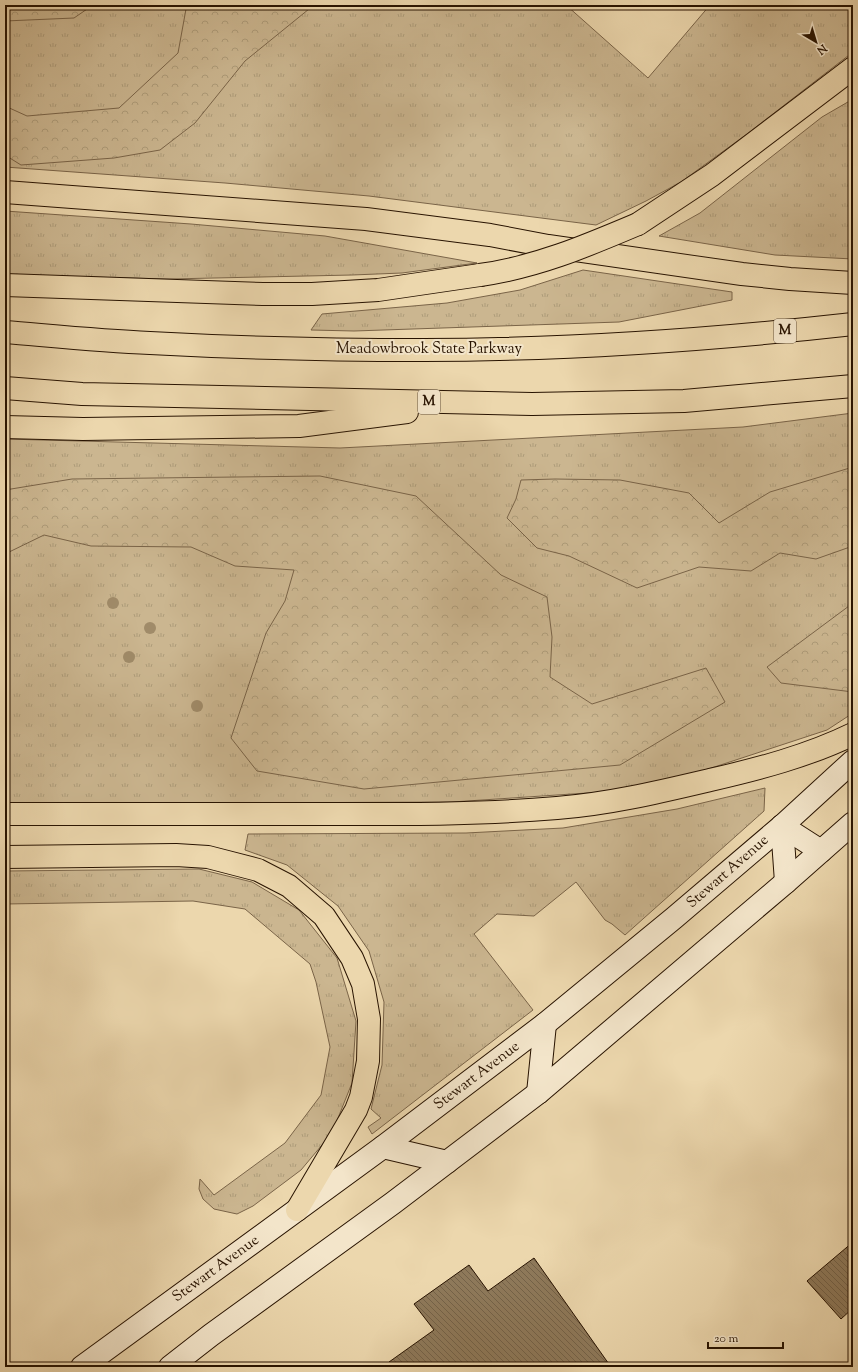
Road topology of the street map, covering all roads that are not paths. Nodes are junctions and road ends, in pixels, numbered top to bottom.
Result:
1 (853, 68) edge
2 (5, 192) edge
3 (853, 283) edge
4 (5, 285) edge
5 (853, 324) edge
6 (5, 332) edge
7 (853, 386) edge
8 (5, 388) edge
9 (479, 403) junction
10 (5, 427) edge
11 (853, 734) edge
12 (853, 761) edge
13 (5, 814) edge
14 (853, 823) edge
15 (782, 826) junction
16 (821, 852) junction
17 (5, 857) edge
18 (786, 882) junction
19 (545, 1024) junction
20 (538, 1093) junction
21 (383, 1147) junction
22 (447, 1162) junction
23 (297, 1210) junction
24 (82, 1367) edge
25 (170, 1367) edge

1 - 4 highway, bridge
2 - 3 highway
5 - 6 highway, Meadowbrook State Parkway / M
7 - 9 highway, M
8 - 9 highway, M
9 - 10 highway
11 - 13 highway
12 - 15 main road, Stewart Avenue
14 - 16 main road
15 - 16 main road
15 - 18 main road
15 - 19 main road, Stewart Avenue
16 - 18 main road
17 - 23 highway
18 - 20 main road
19 - 20 main road
19 - 21 main road, Stewart Avenue
20 - 22 main road
21 - 22 main road
21 - 23 main road, Stewart Avenue
22 - 25 main road
23 - 24 main road, Stewart Avenue

